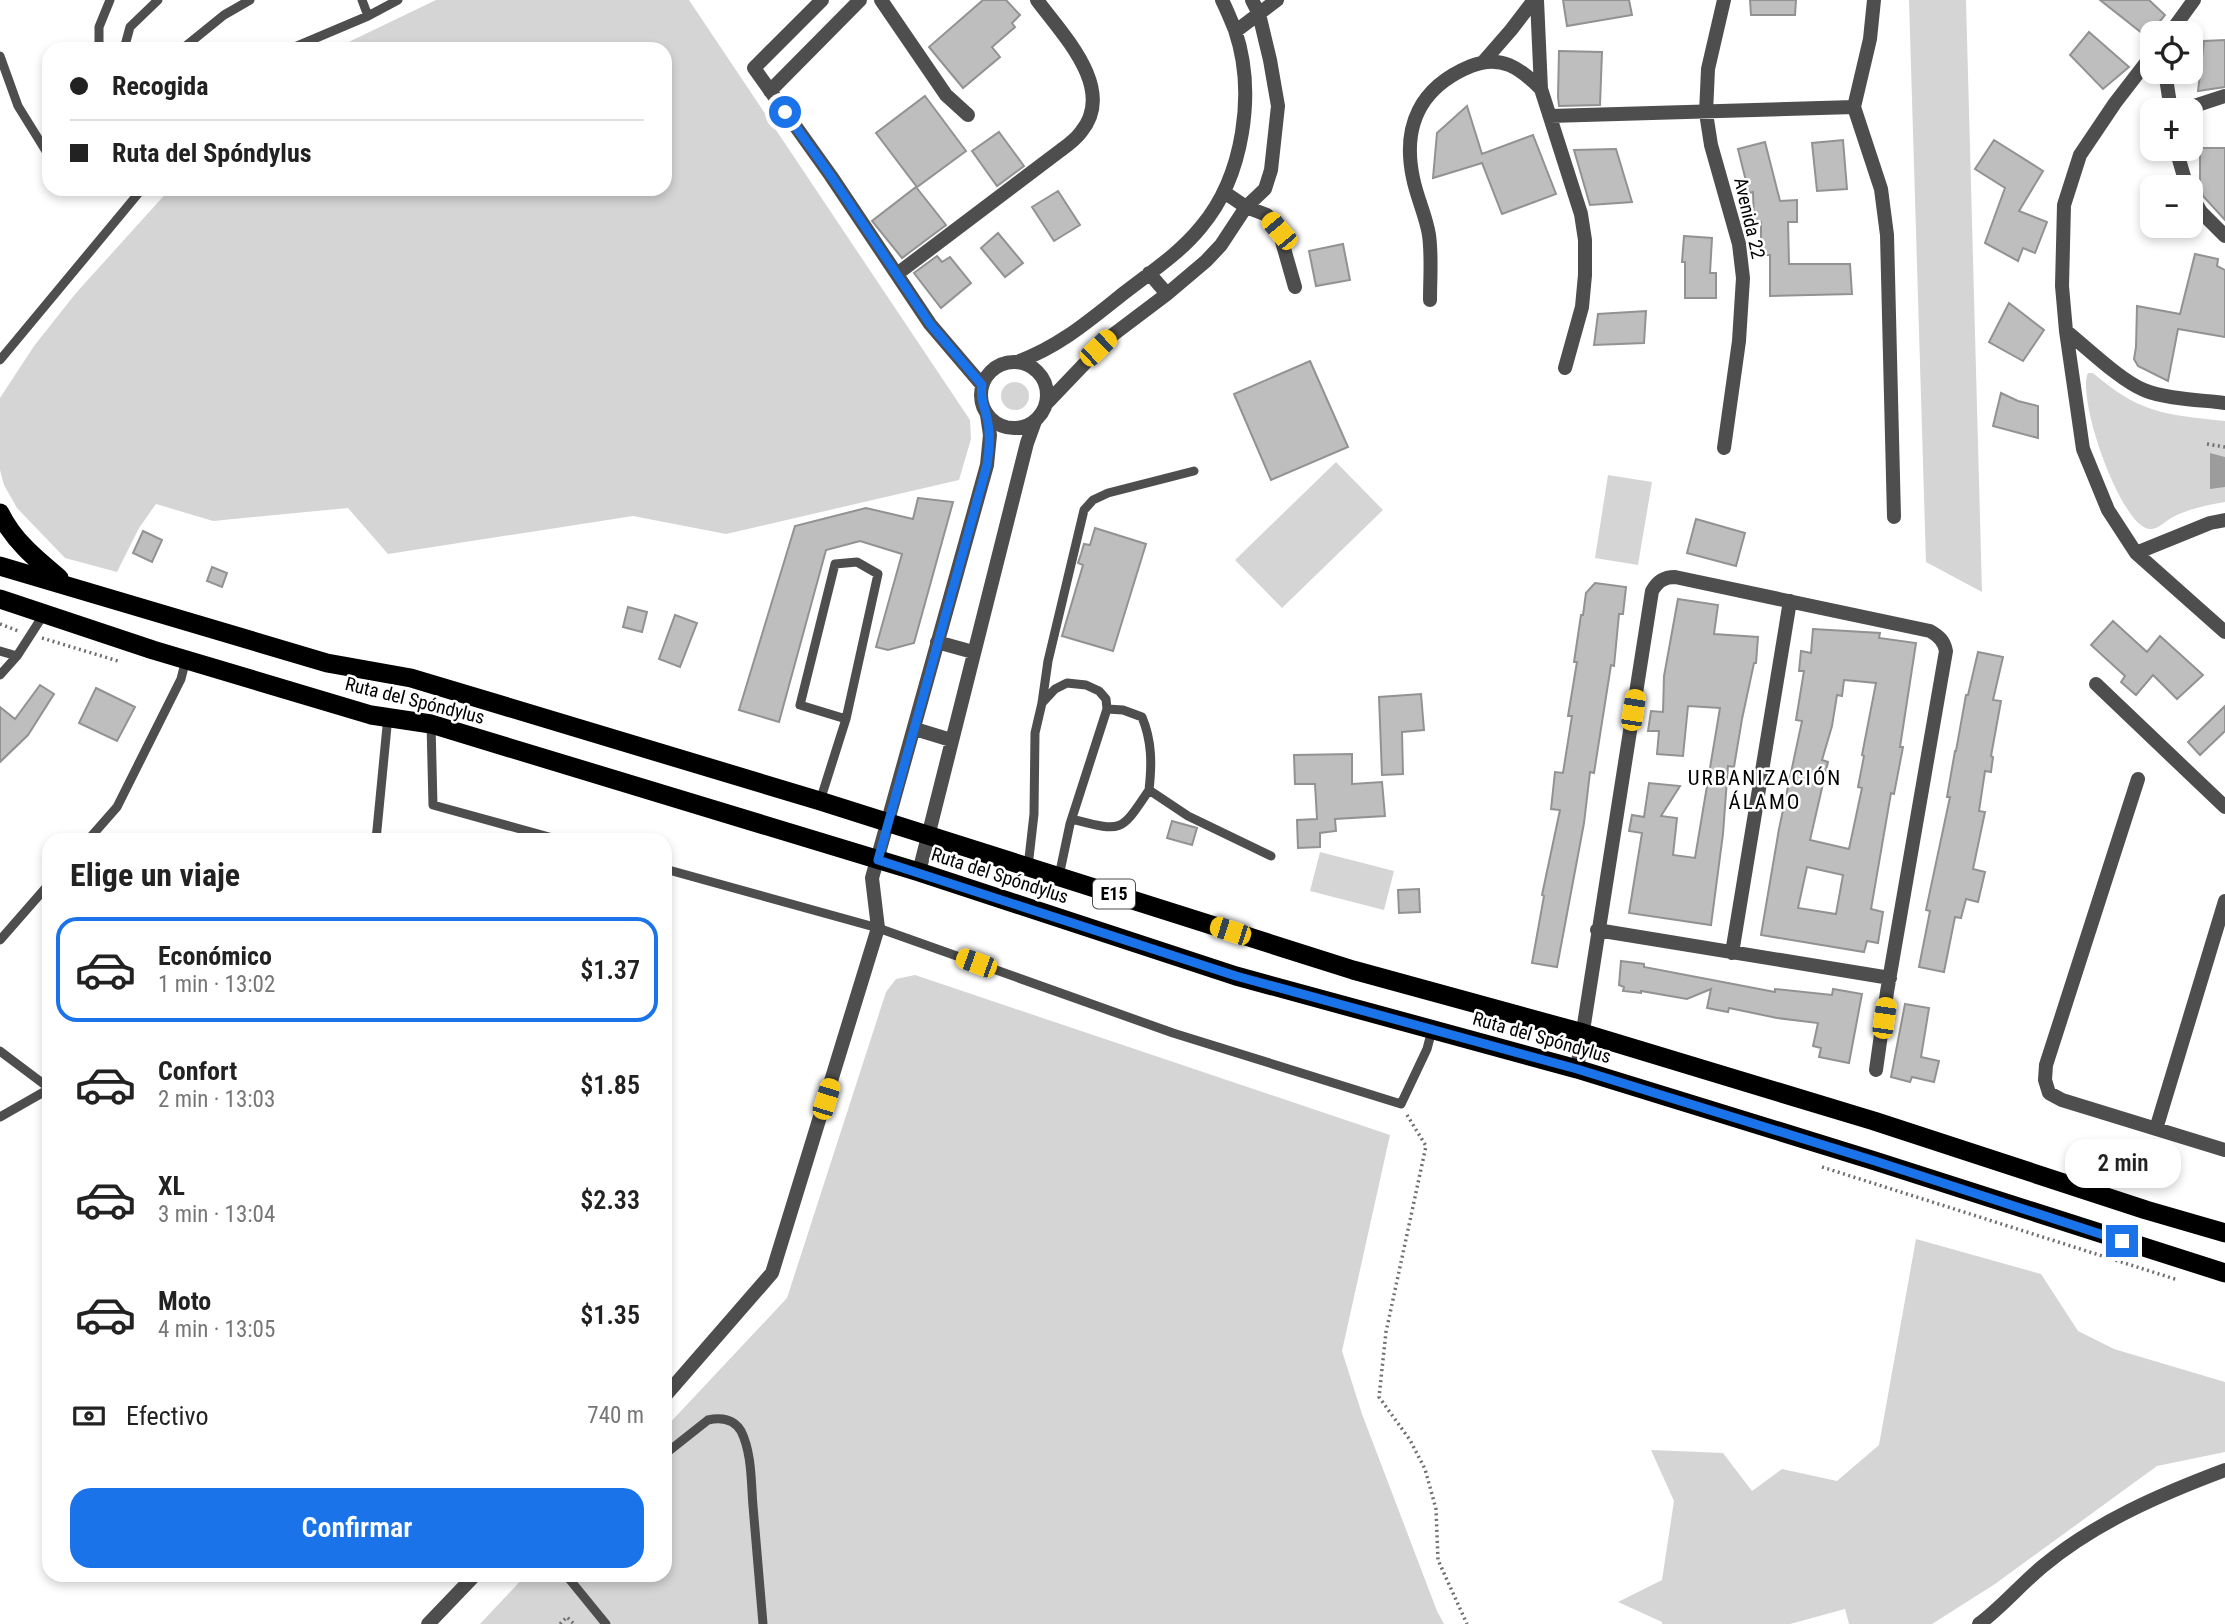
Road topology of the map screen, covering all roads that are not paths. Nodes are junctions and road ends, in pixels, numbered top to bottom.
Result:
1 (110, 0) edge
2 (158, 0) edge
3 (250, 0) edge
4 (362, 0) edge
5 (398, 0) edge
6 (822, 0) edge
7 (860, 0) edge
8 (881, 0) edge
9 (1037, 0) edge
10 (1222, 0) edge
11 (1252, 0) edge
12 (1277, 0) edge
13 (1535, 0) edge
14 (1724, 0) edge
15 (1874, 0) edge
16 (2194, 0) edge
17 (386, 3) edge
18 (1259, 14) junction
19 (369, 16) junction
20 (2179, 21) edge
21 (1236, 31) junction
22 (99, 42) edge
23 (126, 42) edge
24 (191, 42) edge
25 (307, 42) edge
26 (0, 56) edge
27 (1484, 61) junction
28 (2140, 71) edge
29 (1541, 89) junction
30 (770, 91) junction
31 (2225, 96) edge
32 (2203, 103) edge
33 (1854, 107) junction
34 (1706, 113) junction
35 (968, 116) dead end
36 (1550, 116) junction
37 (42, 146) edge
38 (1224, 192) junction
39 (136, 196) edge
40 (1246, 207) junction
41 (2203, 214) edge
42 (2225, 236) edge
43 (1149, 273) junction
44 (897, 274) junction
45 (1295, 287) dead end
46 (1167, 294) junction
47 (1430, 300) dead end
48 (2066, 331) junction
49 (0, 360) edge
50 (1017, 362) junction
51 (1565, 368) dead end
52 (982, 385) junction
53 (2225, 402) edge
54 (1046, 404) junction
55 (987, 415) junction
56 (1035, 421) junction
57 (1724, 448) dead end
58 (1194, 471) dead end
59 (0, 513) edge
60 (1894, 517) dead end
61 (2225, 520) edge
62 (2136, 554) junction
63 (0, 566) edge
64 (68, 585) junction
65 (0, 599) edge
66 (1790, 601) junction
67 (45, 614) junction
68 (2225, 632) edge
69 (937, 642) junction
70 (0, 651) edge
71 (973, 652) junction
72 (17, 656) junction
73 (186, 659) junction
74 (0, 675) edge
75 (2096, 684) dead end
76 (1042, 703) junction
77 (1107, 709) junction
78 (388, 716) junction
79 (846, 719) junction
80 (432, 724) junction
81 (915, 729) junction
82 (951, 740) junction
83 (2138, 779) dead end
84 (1149, 790) junction
85 (820, 801) junction
86 (2225, 807) edge
87 (1072, 819) junction
88 (888, 823) junction
89 (94, 833) edge
90 (377, 833) edge
91 (535, 833) edge
92 (929, 836) junction
93 (1271, 856) dead end
94 (878, 860) junction
95 (1028, 867) junction
96 (672, 871) edge
97 (919, 872) junction
98 (1059, 876) junction
99 (42, 892) edge
100 (2225, 901) edge
101 (878, 928) junction
102 (1597, 930) junction
103 (0, 940) edge
104 (1732, 953) junction
105 (1890, 978) junction
106 (1432, 1030) junction
107 (1583, 1033) junction
108 (0, 1051) edge
109 (1577, 1069) junction
110 (1876, 1070) dead end
111 (42, 1084) edge
112 (42, 1093) edge
113 (0, 1117) edge
114 (2157, 1129) junction
115 (2225, 1150) edge
116 (2225, 1233) edge
117 (2225, 1273) edge
118 (672, 1388) edge
119 (672, 1448) edge
120 (2225, 1470) edge
121 (468, 1582) edge
122 (574, 1582) edge
123 (428, 1624) edge
124 (606, 1624) edge
125 (763, 1624) edge
126 (1979, 1624) edge

1 - 22 lane
2 - 23 lane
3 - 24 lane
4 - 19 lane
5 - 17 lane
6 - 30 street
7 - 30 street
8 - 35 street
9 - 44 street
10 - 21 street
11 - 18 street
12 - 18 street
13 - 27 street
13 - 29 street
14 - 34 street, Avenida 22
15 - 33 street
16 - 20 street
17 - 19 lane
18 - 21 street
18 - 40 street
19 - 25 lane
21 - 38 street
26 - 37 lane
27 - 29 street
27 - 47 street
28 - 48 street
29 - 36 street
30 - 44 street
31 - 32 street
33 - 34 street
33 - 60 street
34 - 36 street
34 - 57 street, Avenida 22
36 - 51 street
38 - 40 street
38 - 43 street
39 - 49 lane
40 - 45 street
40 - 46 street
41 - 42 street
43 - 46 street
43 - 50 street
44 - 52 street
46 - 54 street
48 - 53 street
48 - 62 street
50 - 52 street
50 - 54 street
52 - 55 street
54 - 56 street
55 - 56 street
55 - 69 street
56 - 71 street
58 - 76 lane
59 - 64 highway
61 - 62 street
62 - 68 street
63 - 64 highway, Ruta del Spóndylus / E15
64 - 85 highway, Ruta del Spóndylus / E15
65 - 67 highway, Ruta del Spóndylus / E15
66 - 102 street
66 - 104 street
66 - 105 street
67 - 72 lane
67 - 73 highway, Ruta del Spóndylus / E15
69 - 71 street
69 - 81 street
70 - 72 lane
71 - 82 street
72 - 74 lane
73 - 78 highway, Ruta del Spóndylus / E15
73 - 89 lane
75 - 86 street
76 - 77 lane
76 - 95 lane
77 - 84 lane
77 - 87 lane
78 - 80 highway, Ruta del Spóndylus / E15
78 - 90 lane
79 - 79 lane
79 - 85 lane
80 - 91 lane
80 - 94 highway, Ruta del Spóndylus / E15
81 - 82 street
81 - 88 street
82 - 92 street
83 - 114 street
84 - 87 lane
84 - 93 lane
85 - 88 highway, Ruta del Spóndylus / E15
87 - 98 lane
88 - 92 highway, Ruta del Spóndylus / E15
88 - 94 street
92 - 95 highway, Ruta del Spóndylus / E15
92 - 97 street
94 - 97 highway, Ruta del Spóndylus / E15
94 - 101 street
95 - 98 highway, Ruta del Spóndylus / E15
96 - 101 lane
97 - 106 highway, Ruta del Spóndylus / E15
98 - 107 highway, Ruta del Spóndylus / E15
99 - 103 lane
100 - 114 street
101 - 106 lane
101 - 118 street
102 - 104 street
102 - 107 street
104 - 105 street
105 - 110 street
106 - 109 highway, Ruta del Spóndylus / E15
107 - 109 street
107 - 116 highway, Ruta del Spóndylus / E15
108 - 111 lane
109 - 117 highway, Ruta del Spóndylus / E15
112 - 113 lane
114 - 115 street
119 - 125 lane
120 - 126 street
121 - 123 street
122 - 124 lane

